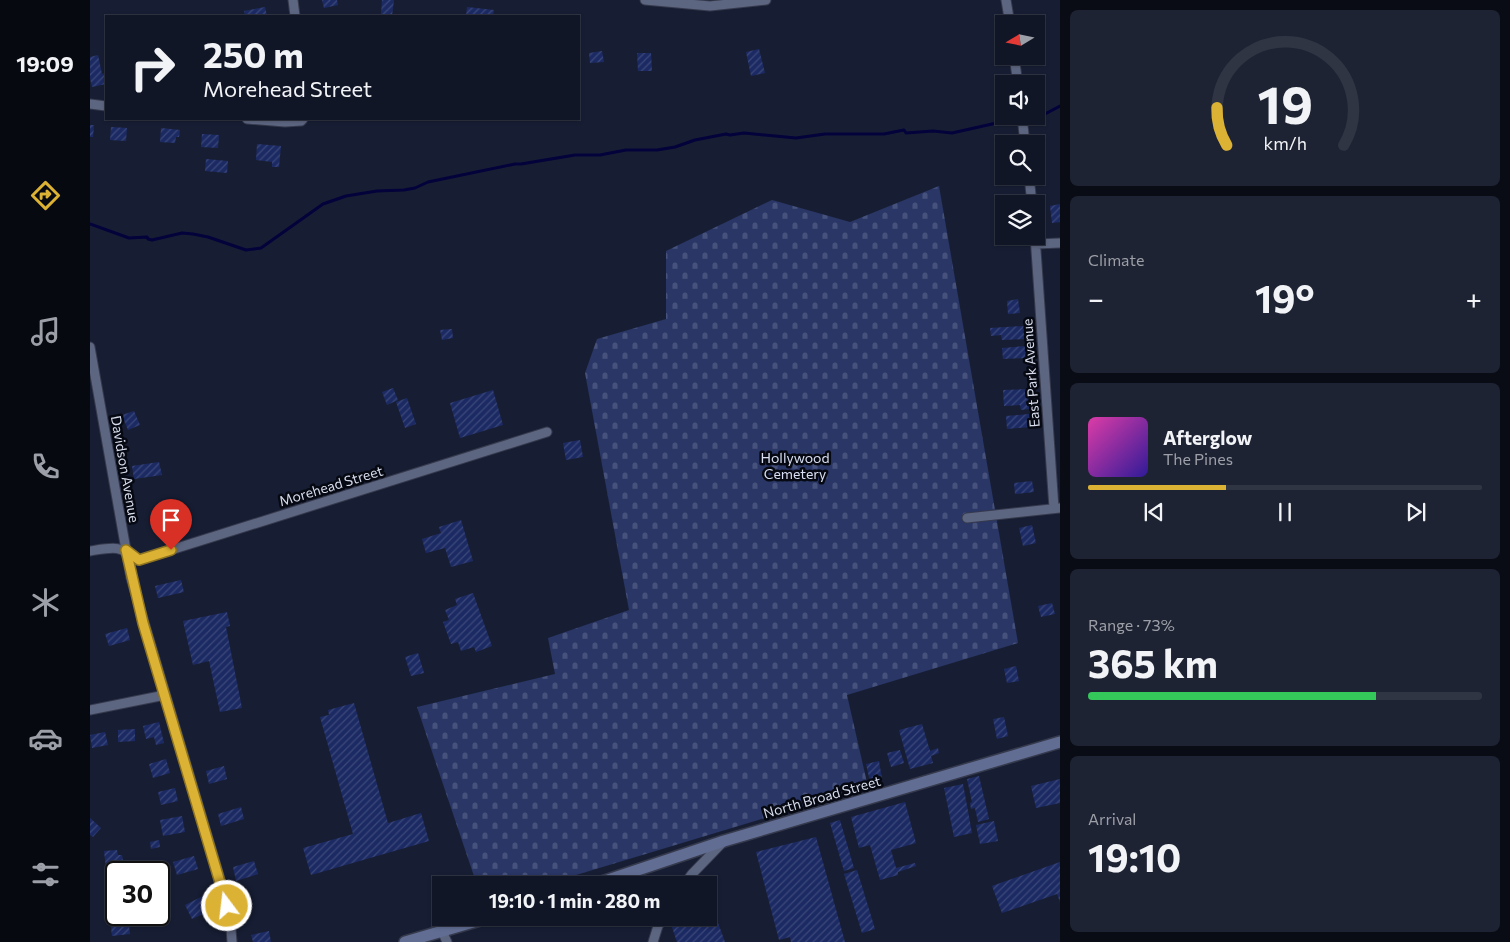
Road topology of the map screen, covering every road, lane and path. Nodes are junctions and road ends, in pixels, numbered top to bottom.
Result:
1 (293, 0) edge
2 (645, 0) edge
3 (766, 0) edge
4 (1006, 0) edge
5 (294, 15) edge
6 (1008, 15) edge
7 (90, 104) edge
8 (105, 106) edge
9 (260, 120) edge
10 (302, 120) edge
11 (1045, 241) edge
12 (1060, 243) edge
13 (1036, 245) edge
14 (90, 347) edge
15 (547, 432) dead end
16 (1057, 508) edge
17 (967, 518) dead end
18 (126, 550) junction
19 (90, 551) edge
20 (165, 695) junction
21 (90, 710) edge
22 (1060, 742) edge
23 (724, 841) junction
24 (621, 876) edge
25 (691, 876) edge
26 (469, 926) edge
27 (658, 926) edge
28 (445, 937) edge
29 (232, 942) edge
30 (405, 942) edge
31 (653, 942) edge

1 - 5 street
2 - 3 street
4 - 6 street
7 - 8 street
9 - 10 street
11 - 12 street
13 - 16 street, East Park Avenue
14 - 18 street, Davidson Avenue
15 - 18 street, Morehead Street
16 - 17 street
18 - 19 street
18 - 20 street, Davidson Avenue
20 - 21 street
20 - 29 street, Davidson Avenue
22 - 23 street, North Broad Street
23 - 24 street, North Broad Street
23 - 25 street
26 - 28 street
27 - 31 street
28 - 30 street

